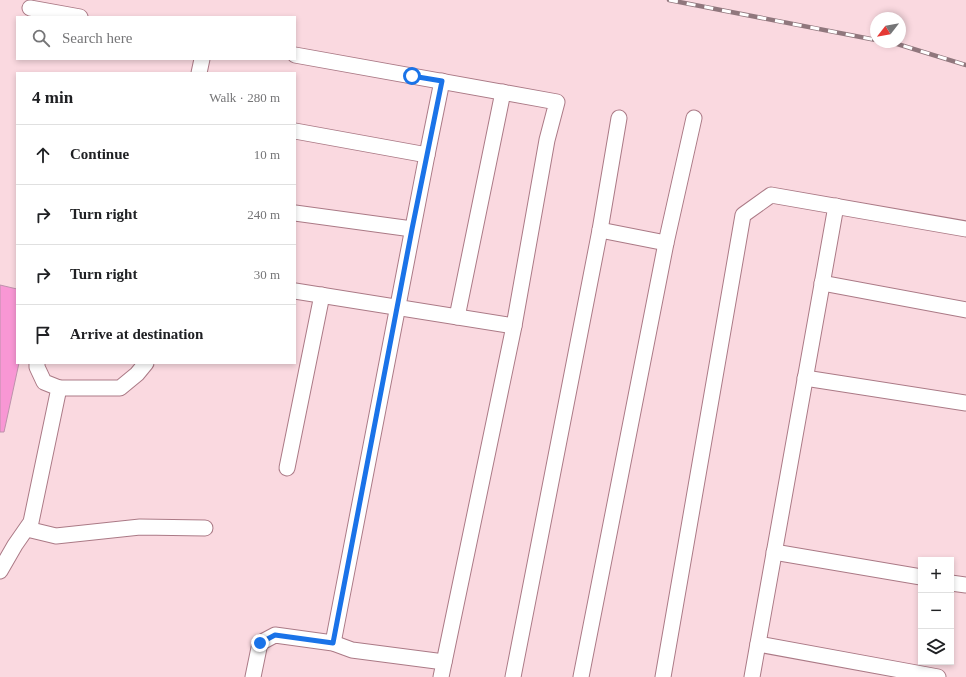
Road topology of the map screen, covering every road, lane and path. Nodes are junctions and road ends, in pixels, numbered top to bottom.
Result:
1 (30, 8) dead end
2 (74, 16) edge
3 (296, 55) edge
4 (202, 60) edge
5 (199, 72) edge
6 (442, 81) junction
7 (503, 92) junction
8 (619, 118) dead end
9 (694, 118) dead end
10 (296, 131) edge
11 (427, 155) junction
12 (836, 206) junction
13 (296, 212) edge
14 (966, 228) edge
15 (412, 229) junction
16 (600, 230) junction
17 (666, 243) junction
18 (822, 283) junction
19 (296, 291) edge
20 (322, 295) junction
21 (397, 307) junction
22 (966, 310) edge
23 (457, 317) junction
24 (514, 326) junction
25 (38, 364) edge
26 (145, 364) edge
27 (805, 378) junction
28 (59, 388) junction
29 (966, 403) edge
30 (287, 468) dead end
31 (205, 528) dead end
32 (26, 529) junction
33 (774, 552) junction
34 (0, 571) edge
35 (918, 576) edge
36 (954, 583) edge
37 (966, 585) edge
38 (333, 643) junction
39 (758, 644) junction
40 (444, 662) junction
41 (253, 677) edge
42 (441, 677) edge
43 (513, 677) edge
44 (581, 677) edge
45 (663, 677) edge
46 (752, 677) edge
47 (938, 677) edge

1 - 2 street
3 - 6 street
4 - 5 street
6 - 7 street
6 - 11 street
7 - 23 street
7 - 24 street
8 - 16 street
9 - 17 street
10 - 11 street
11 - 15 street
12 - 14 street
12 - 18 street
12 - 45 street
13 - 15 street
15 - 21 street
16 - 17 street
16 - 43 street
17 - 44 street
18 - 22 street
18 - 27 street
19 - 20 street
20 - 21 street
20 - 30 street
21 - 23 street
21 - 38 street
23 - 24 street
24 - 40 street
25 - 28 street
26 - 28 street
27 - 29 street
27 - 33 street
28 - 32 street
31 - 32 street
32 - 34 street
33 - 35 street
33 - 39 street
36 - 37 street
38 - 40 street
38 - 41 street
39 - 46 street
39 - 47 street
40 - 42 street

